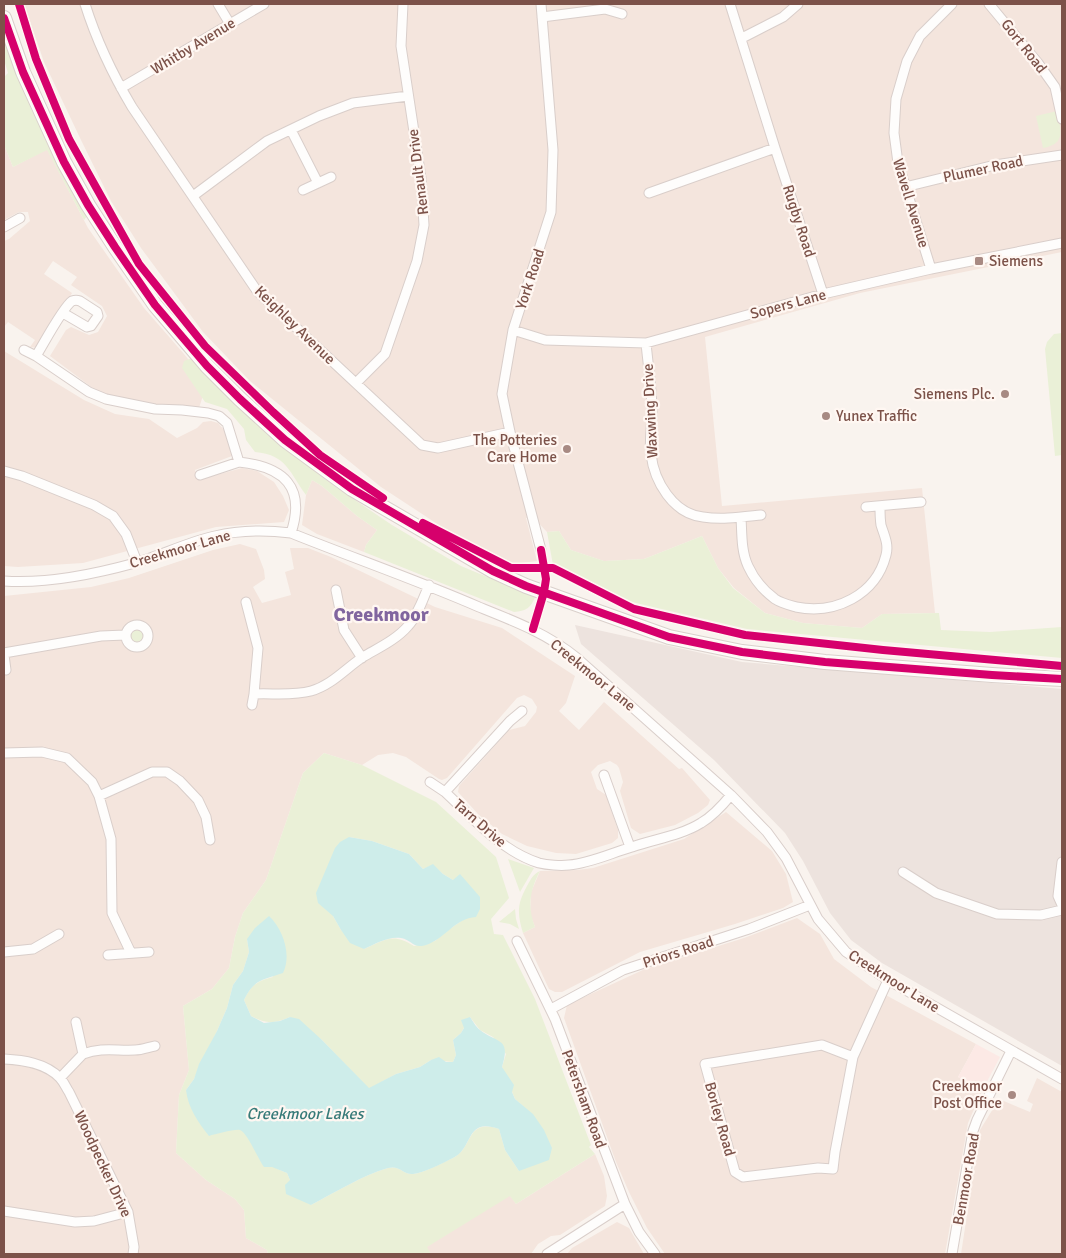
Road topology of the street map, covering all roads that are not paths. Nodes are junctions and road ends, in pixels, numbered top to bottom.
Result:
1 (85, 4) edge
2 (218, 4) edge
3 (264, 4) edge
4 (403, 4) edge
5 (541, 4) edge
6 (730, 4) edge
7 (798, 4) edge
8 (952, 4) edge
9 (989, 4) edge
10 (622, 14) dead end
11 (542, 17) junction
12 (4, 18) edge
13 (230, 24) junction
14 (742, 38) junction
15 (121, 88) junction
16 (408, 96) junction
17 (1062, 119) edge
18 (291, 130) junction
19 (775, 148) junction
20 (1062, 155) edge
21 (331, 177) dead end
22 (318, 183) junction
23 (905, 186) junction
24 (303, 190) dead end
25 (649, 193) dead end
26 (192, 196) junction
27 (20, 218) dead end
28 (4, 228) edge
29 (1062, 243) edge
30 (931, 269) junction
31 (823, 294) junction
32 (63, 313) dead end
33 (513, 330) junction
34 (646, 343) junction
35 (24, 350) dead end
36 (36, 356) junction
37 (356, 383) junction
38 (510, 432) junction
39 (239, 462) junction
40 (4, 471) edge
41 (200, 475) dead end
42 (921, 502) dead end
43 (880, 506) junction
44 (866, 507) dead end
45 (761, 515) dead end
46 (741, 517) junction
47 (291, 533) junction
48 (541, 550) dead end
49 (137, 562) junction
50 (4, 581) edge
51 (429, 585) junction
52 (336, 590) dead end
53 (246, 602) dead end
54 (125, 635) dead end
55 (4, 654) edge
56 (362, 658) junction
57 (6, 670) dead end
58 (1062, 679) edge
59 (254, 694) junction
60 (252, 705) dead end
61 (522, 711) dead end
62 (4, 753) edge
63 (604, 775) dead end
64 (430, 782) dead end
65 (444, 792) junction
66 (731, 795) junction
67 (99, 796) junction
68 (210, 840) dead end
69 (630, 847) junction
70 (1062, 862) edge
71 (903, 872) dead end
72 (810, 905) junction
73 (1062, 905) edge
74 (1062, 910) edge
75 (59, 934) dead end
76 (517, 941) dead end
77 (4, 952) edge
78 (149, 952) dead end
79 (131, 953) junction
80 (108, 955) dead end
81 (888, 980) junction
82 (551, 1009) junction
83 (76, 1022) dead end
84 (155, 1046) dead end
85 (1011, 1051) junction
86 (83, 1054) junction
87 (853, 1057) junction
88 (4, 1059) edge
89 (60, 1078) junction
90 (1062, 1080) edge
91 (625, 1204) junction
92 (4, 1211) edge
93 (128, 1212) junction
94 (133, 1254) edge
95 (547, 1254) edge
96 (655, 1254) edge
97 (952, 1254) edge

1 - 15 street, Keighley Avenue
2 - 13 street
3 - 13 street, Whitby Avenue
4 - 16 street, Renault Drive
5 - 11 street, York Road
6 - 14 street, Rugby Road
7 - 14 street
8 - 23 street, Wavell Avenue
9 - 17 street, Gort Road
10 - 11 street
11 - 33 street, York Road
12 - 58 street
13 - 15 street, Whitby Avenue
14 - 19 street, Rugby Road
15 - 26 street, Keighley Avenue
16 - 18 street
16 - 37 street, Renault Drive
18 - 22 street
18 - 26 street
19 - 25 street
19 - 31 street, Rugby Road
20 - 23 street, Plumer Road
21 - 22 street
22 - 24 street
23 - 30 street, Wavell Avenue
26 - 37 street, Keighley Avenue
27 - 28 street
29 - 30 street, Sopers Lane
30 - 31 street, Sopers Lane
31 - 34 street, Sopers Lane
32 - 36 street
33 - 34 street, Sopers Lane
33 - 38 street, York Road
34 - 46 street, Waxwing Drive
35 - 36 street
36 - 39 street
37 - 38 street, Keighley Avenue
38 - 48 street, York Road
39 - 41 street
39 - 47 street
40 - 49 street
42 - 43 street
43 - 44 street
43 - 46 street
45 - 46 street, Waxwing Drive
47 - 49 street, Creekmoor Lane
47 - 51 street, Creekmoor Lane
49 - 50 street, Creekmoor Lane
51 - 56 street
51 - 66 street, Creekmoor Lane
52 - 56 street
53 - 59 street
54 - 55 street
55 - 57 street
56 - 59 street
59 - 60 street
61 - 65 street, Tarn Drive
62 - 67 street
63 - 69 street
64 - 65 street, Tarn Drive
65 - 69 street, Tarn Drive
66 - 69 street, Tarn Drive
66 - 72 street, Creekmoor Lane
67 - 68 street
67 - 79 street
70 - 73 street
71 - 74 street
72 - 81 street, Creekmoor Lane
72 - 82 street, Priors Road
75 - 77 street
76 - 82 street, Petersham Road
78 - 79 street
79 - 80 street
81 - 85 street, Creekmoor Lane
81 - 87 street, Borley Road
82 - 91 street, Petersham Road
83 - 86 street
84 - 86 street
85 - 90 street, Creekmoor Lane
85 - 97 street, Benmoor Road
86 - 89 street
87 - 87 street, Borley Road
88 - 89 street, Woodpecker Drive
89 - 93 street, Woodpecker Drive
91 - 95 street
91 - 96 street, Petersham Road
92 - 93 street
93 - 94 street, Woodpecker Drive

